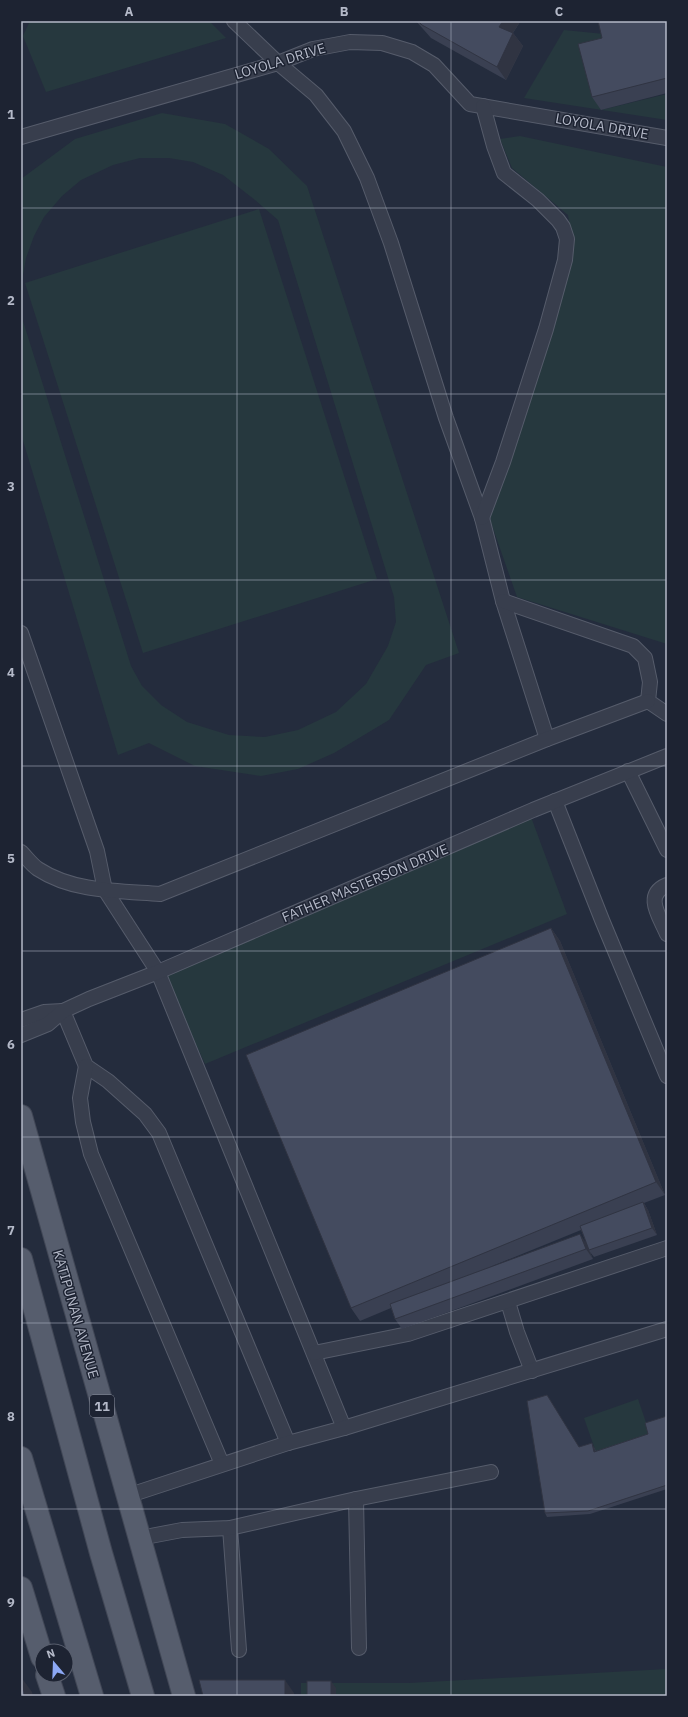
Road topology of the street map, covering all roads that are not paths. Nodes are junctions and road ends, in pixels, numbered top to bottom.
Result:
1 (234, 21) edge
2 (278, 63) junction
3 (483, 106) junction
4 (21, 137) edge
5 (667, 138) edge
6 (482, 518) junction
7 (504, 601) junction
8 (21, 633) edge
9 (648, 701) junction
10 (667, 714) edge
11 (547, 739) junction
12 (667, 756) edge
13 (628, 771) junction
14 (556, 801) junction
15 (667, 850) edge
16 (21, 852) edge
17 (667, 885) edge
18 (105, 890) junction
19 (667, 934) edge
20 (158, 972) junction
21 (63, 1011) junction
22 (21, 1020) edge
23 (21, 1035) edge
24 (86, 1066) junction
25 (667, 1076) edge
26 (21, 1116) edge
27 (667, 1248) edge
28 (21, 1259) edge
29 (508, 1302) junction
30 (664, 1334) edge
31 (314, 1353) junction
32 (532, 1371) junction
33 (344, 1428) junction
34 (288, 1443) junction
35 (21, 1458) edge
36 (222, 1464) junction
37 (491, 1472) dead end
38 (127, 1496) junction
39 (356, 1499) junction
40 (230, 1528) junction
41 (140, 1538) junction
42 (21, 1588) edge
43 (38, 1643) edge
44 (359, 1648) dead end
45 (239, 1650) dead end
46 (50, 1683) edge
47 (54, 1696) edge
48 (92, 1696) edge
49 (143, 1696) edge
50 (184, 1696) edge

1 - 2 lane
2 - 3 lane, LOYOLA DRIVE
2 - 4 lane, LOYOLA DRIVE
2 - 6 lane
3 - 5 lane, LOYOLA DRIVE
3 - 6 lane
6 - 7 lane
7 - 9 lane
7 - 11 lane
8 - 18 lane
9 - 10 lane
9 - 11 lane
11 - 18 lane
12 - 13 lane, FATHER MASTERSON DRIVE
13 - 14 lane, FATHER MASTERSON DRIVE
13 - 15 lane
14 - 20 lane, FATHER MASTERSON DRIVE
14 - 25 lane
16 - 18 lane
17 - 19 lane
18 - 20 lane
20 - 21 lane, FATHER MASTERSON DRIVE
20 - 31 lane
21 - 22 lane, FATHER MASTERSON DRIVE
21 - 23 lane, FATHER MASTERSON DRIVE
21 - 24 lane
24 - 34 lane
24 - 36 lane
26 - 38 main road, KATIPUNAN AVENUE / 11
27 - 29 lane
28 - 49 main road
29 - 31 lane
29 - 32 lane
30 - 32 lane
31 - 33 lane
32 - 33 lane
33 - 34 lane
34 - 36 lane
35 - 48 main road
36 - 38 lane
37 - 39 lane
38 - 41 main road, KATIPUNAN AVENUE / 11
39 - 40 lane
39 - 44 lane
40 - 41 lane
40 - 45 lane
41 - 50 main road, KATIPUNAN AVENUE / 11
42 - 43 main road
46 - 47 main road

